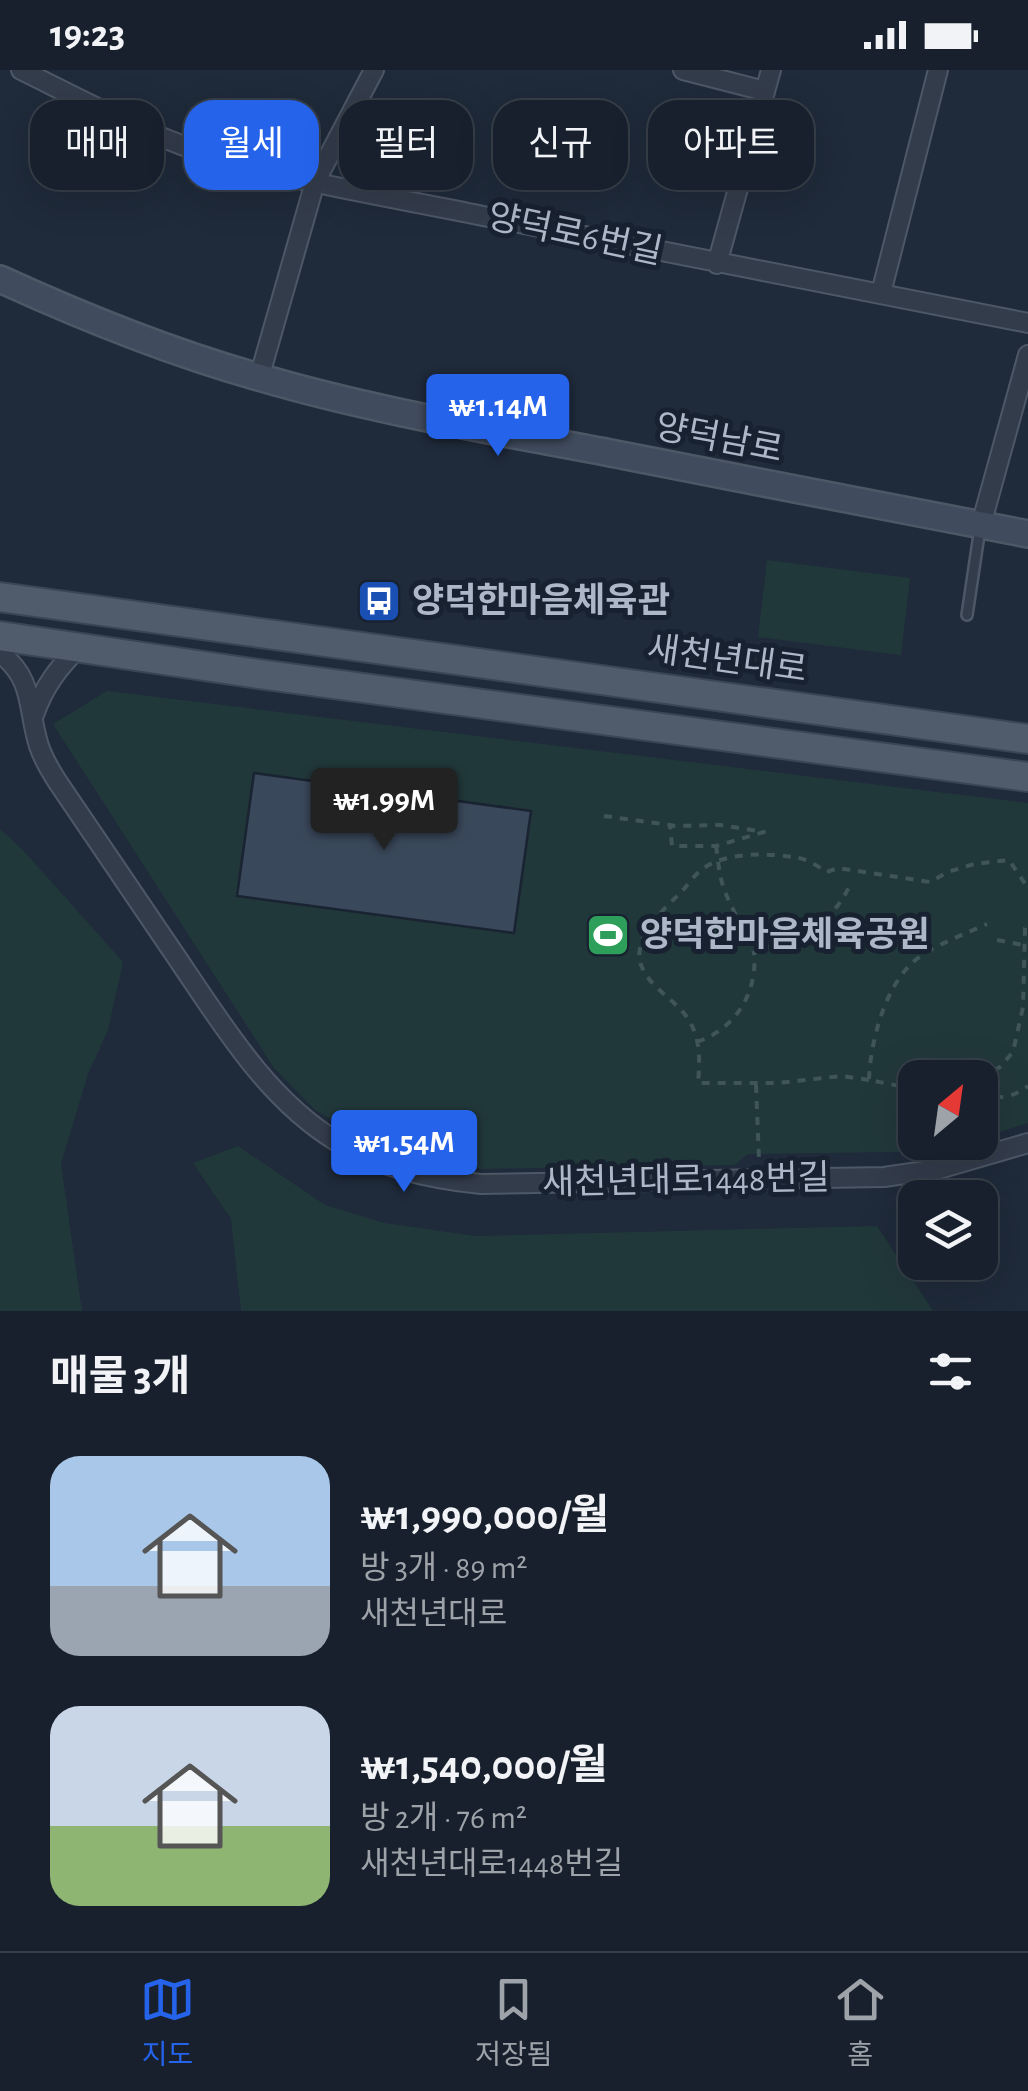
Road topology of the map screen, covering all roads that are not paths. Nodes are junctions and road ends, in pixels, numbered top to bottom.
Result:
1 (21, 70) edge
2 (374, 70) edge
3 (683, 70) edge
4 (770, 70) edge
5 (938, 70) edge
6 (765, 91) junction
7 (184, 146) edge
8 (319, 176) edge
9 (319, 183) edge
10 (314, 190) edge
11 (716, 264) junction
12 (0, 279) edge
13 (880, 293) junction
14 (1028, 323) edge
15 (1028, 354) edge
16 (259, 378) junction
17 (981, 525) junction
18 (1028, 534) edge
19 (0, 597) edge
20 (968, 615) dead end
21 (0, 636) edge
22 (80, 646) junction
23 (0, 653) edge
24 (34, 716) junction
25 (1028, 739) edge
26 (1028, 777) edge
27 (1028, 1143) edge

1 - 7 street, 양덕로6번길
2 - 8 street
3 - 6 street
4 - 6 street
5 - 13 street
6 - 11 street
9 - 11 street, 양덕로6번길
10 - 16 street
11 - 13 street, 양덕로6번길
12 - 16 street, 양덕남로
13 - 14 street, 양덕로6번길
15 - 17 street
16 - 17 street, 양덕남로
17 - 18 street, 양덕남로
17 - 20 lane
19 - 25 main road, 새천년대로
21 - 22 main road
22 - 24 street
22 - 26 main road
23 - 24 street, 새천년대로1448번길
24 - 27 street, 새천년대로1448번길

